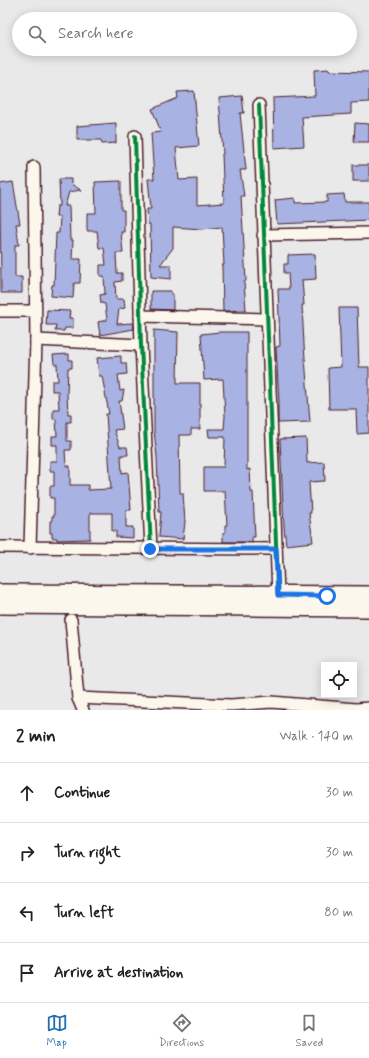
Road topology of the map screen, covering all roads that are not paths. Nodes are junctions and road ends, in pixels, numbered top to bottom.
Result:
1 (259, 105) dead end
2 (135, 136) dead end
3 (34, 167) dead end
4 (369, 233) edge
5 (263, 235) junction
6 (0, 311) edge
7 (34, 311) junction
8 (140, 316) junction
9 (267, 319) junction
10 (36, 340) junction
11 (141, 345) junction
12 (0, 547) edge
13 (30, 548) junction
14 (150, 549) junction
15 (276, 549) junction
16 (0, 593) edge
17 (278, 595) junction
18 (369, 595) edge
19 (0, 605) edge
20 (369, 608) edge
21 (71, 620) dead end
22 (78, 698) junction
23 (369, 708) edge
24 (83, 710) edge

1 - 5 street
2 - 8 street
3 - 7 street
4 - 5 street
5 - 9 street
6 - 7 street
7 - 10 street
8 - 9 street
8 - 11 street
9 - 15 street
10 - 11 street
10 - 13 street
11 - 14 street
12 - 13 street
13 - 14 street
14 - 15 street
15 - 17 street
16 - 17 main road
17 - 18 main road
19 - 20 main road
21 - 22 street
22 - 23 street
22 - 24 street

